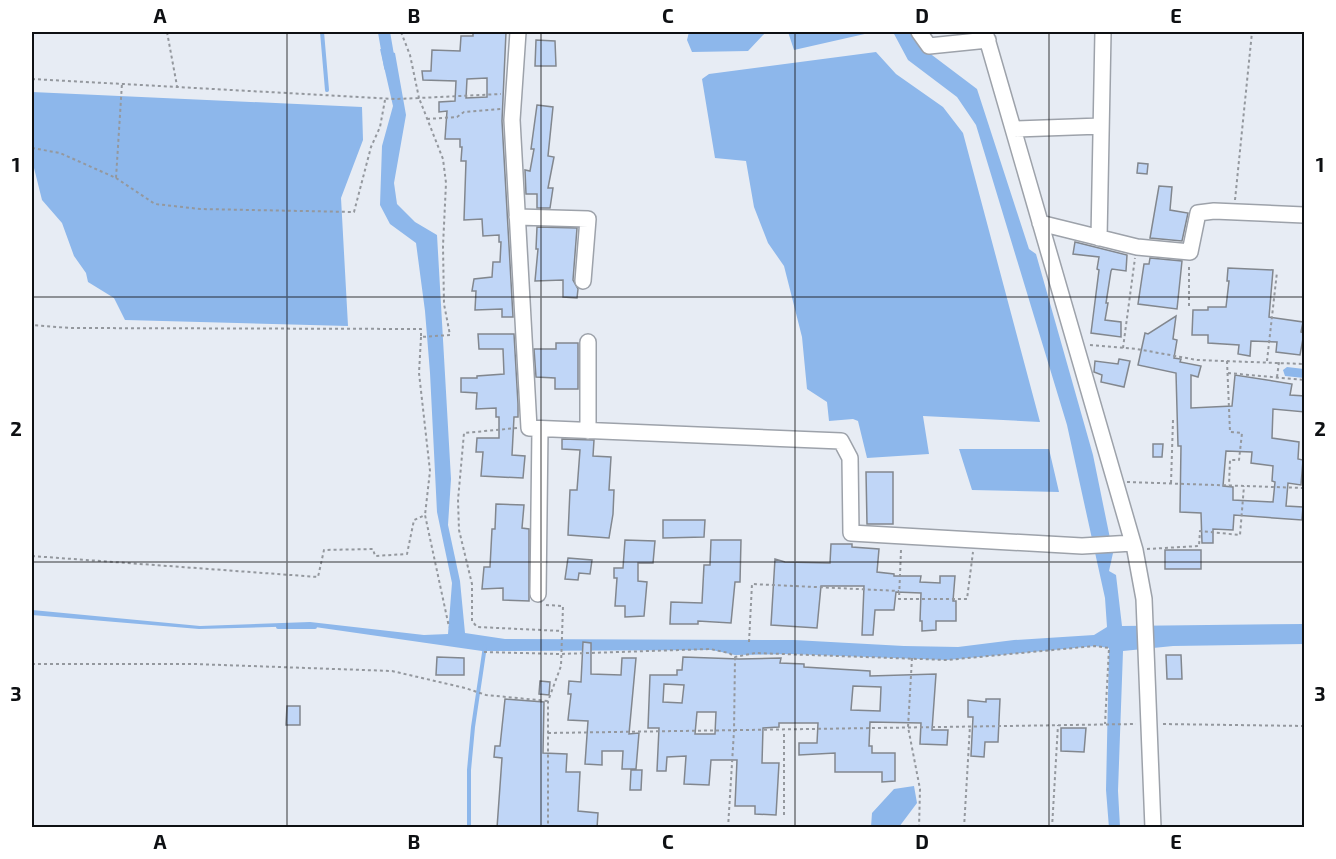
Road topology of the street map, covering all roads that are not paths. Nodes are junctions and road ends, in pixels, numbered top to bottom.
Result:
1 (518, 32) edge
2 (919, 32) edge
3 (1103, 32) edge
4 (987, 36) edge
5 (1101, 126) junction
6 (1014, 129) junction
7 (1305, 214) edge
8 (517, 217) junction
9 (1040, 223) junction
10 (1099, 238) junction
11 (583, 281) dead end
12 (588, 342) dead end
13 (534, 428) junction
14 (588, 431) junction
15 (1134, 546) junction
16 (538, 594) road end
17 (1154, 828) edge

1 - 8 street
2 - 4 street
3 - 5 street
4 - 6 street
5 - 6 street
5 - 10 street
6 - 9 street
7 - 10 street
8 - 11 street
8 - 13 street
9 - 10 street
9 - 15 street
12 - 14 street
13 - 14 street
13 - 16 street
14 - 15 street
15 - 17 street

